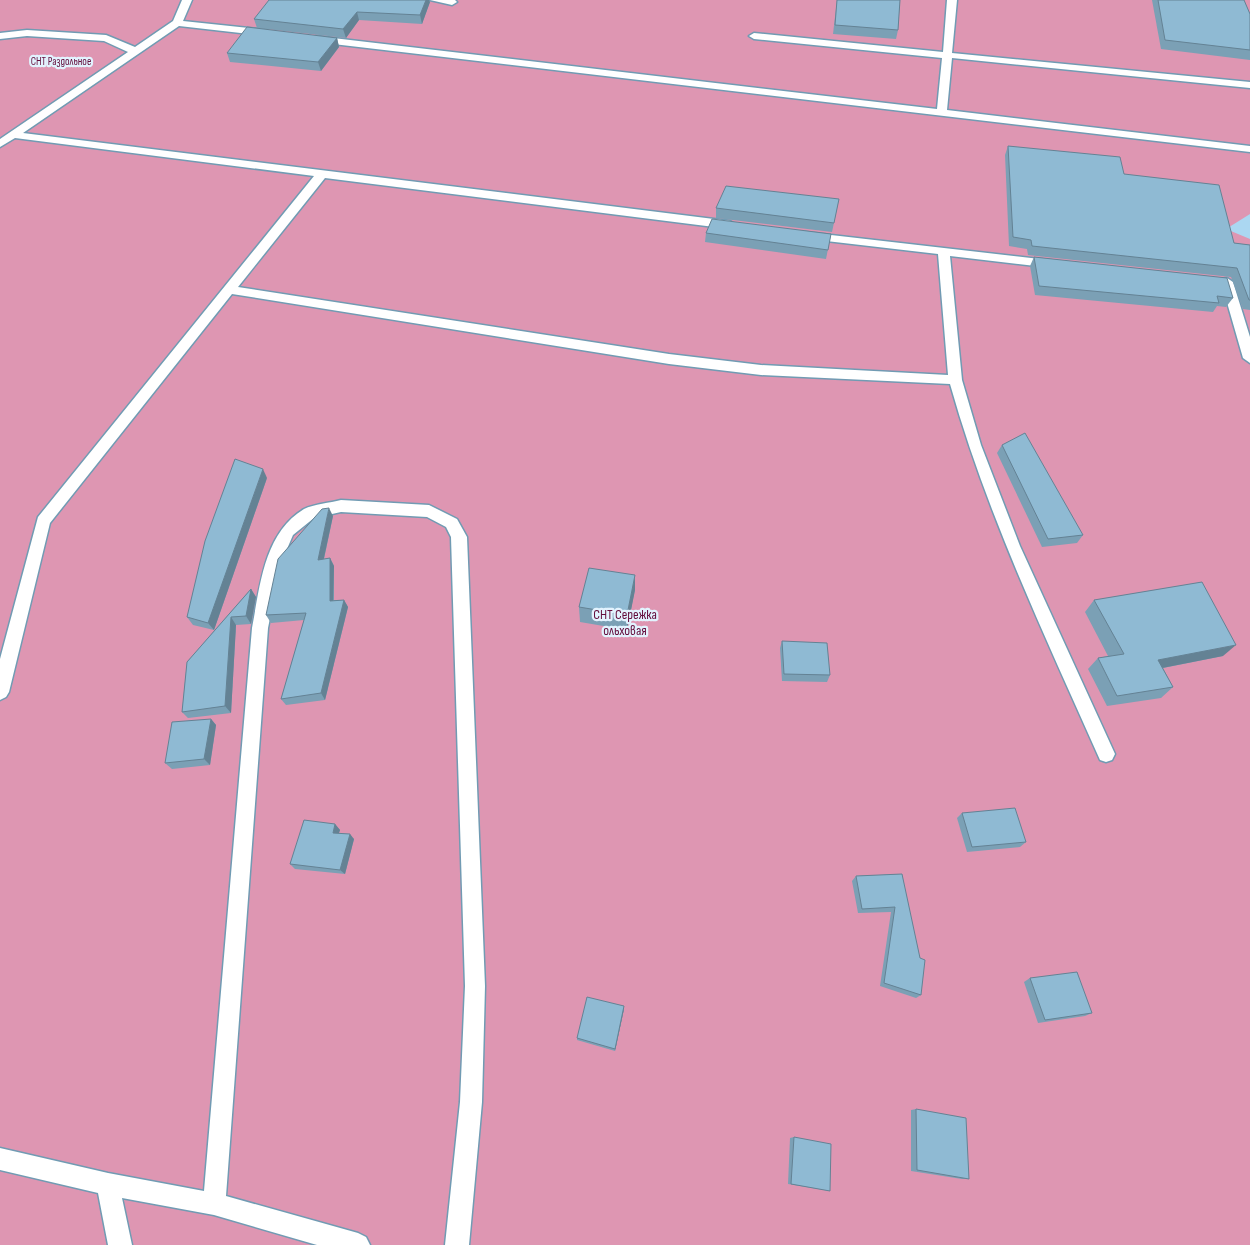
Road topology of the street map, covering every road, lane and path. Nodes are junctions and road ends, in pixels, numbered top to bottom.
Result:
1 (187, 0) edge
2 (435, 0) edge
3 (952, 0) edge
4 (452, 2) dead end
5 (177, 23) junction
6 (275, 34) edge
7 (0, 36) edge
8 (754, 36) dead end
9 (305, 38) edge
10 (137, 52) junction
11 (947, 55) junction
12 (1250, 85) edge
13 (942, 113) junction
14 (13, 135) junction
15 (0, 144) edge
16 (1250, 150) edge
17 (322, 174) junction
18 (746, 228) edge
19 (796, 234) edge
20 (944, 252) junction
21 (1061, 265) edge
22 (1207, 280) edge
23 (230, 290) junction
24 (1250, 358) edge
25 (955, 380) junction
26 (0, 692) edge
27 (1106, 754) dead end
28 (0, 1159) edge
29 (108, 1184) junction
30 (214, 1204) junction
31 (120, 1245) edge
32 (358, 1245) edge
33 (456, 1245) edge

1 - 5 lane
2 - 4 lane
3 - 11 lane
5 - 6 lane
5 - 10 lane
7 - 10 lane
8 - 11 lane
9 - 13 lane
10 - 14 lane
11 - 12 lane
11 - 13 lane
13 - 16 lane
14 - 15 lane
14 - 17 lane
17 - 18 lane
17 - 23 lane
19 - 20 lane
20 - 21 lane
20 - 25 lane
22 - 24 lane
23 - 25 lane
23 - 26 lane
25 - 27 lane
28 - 29 lane
29 - 30 lane
29 - 31 lane
30 - 32 lane
30 - 33 lane

